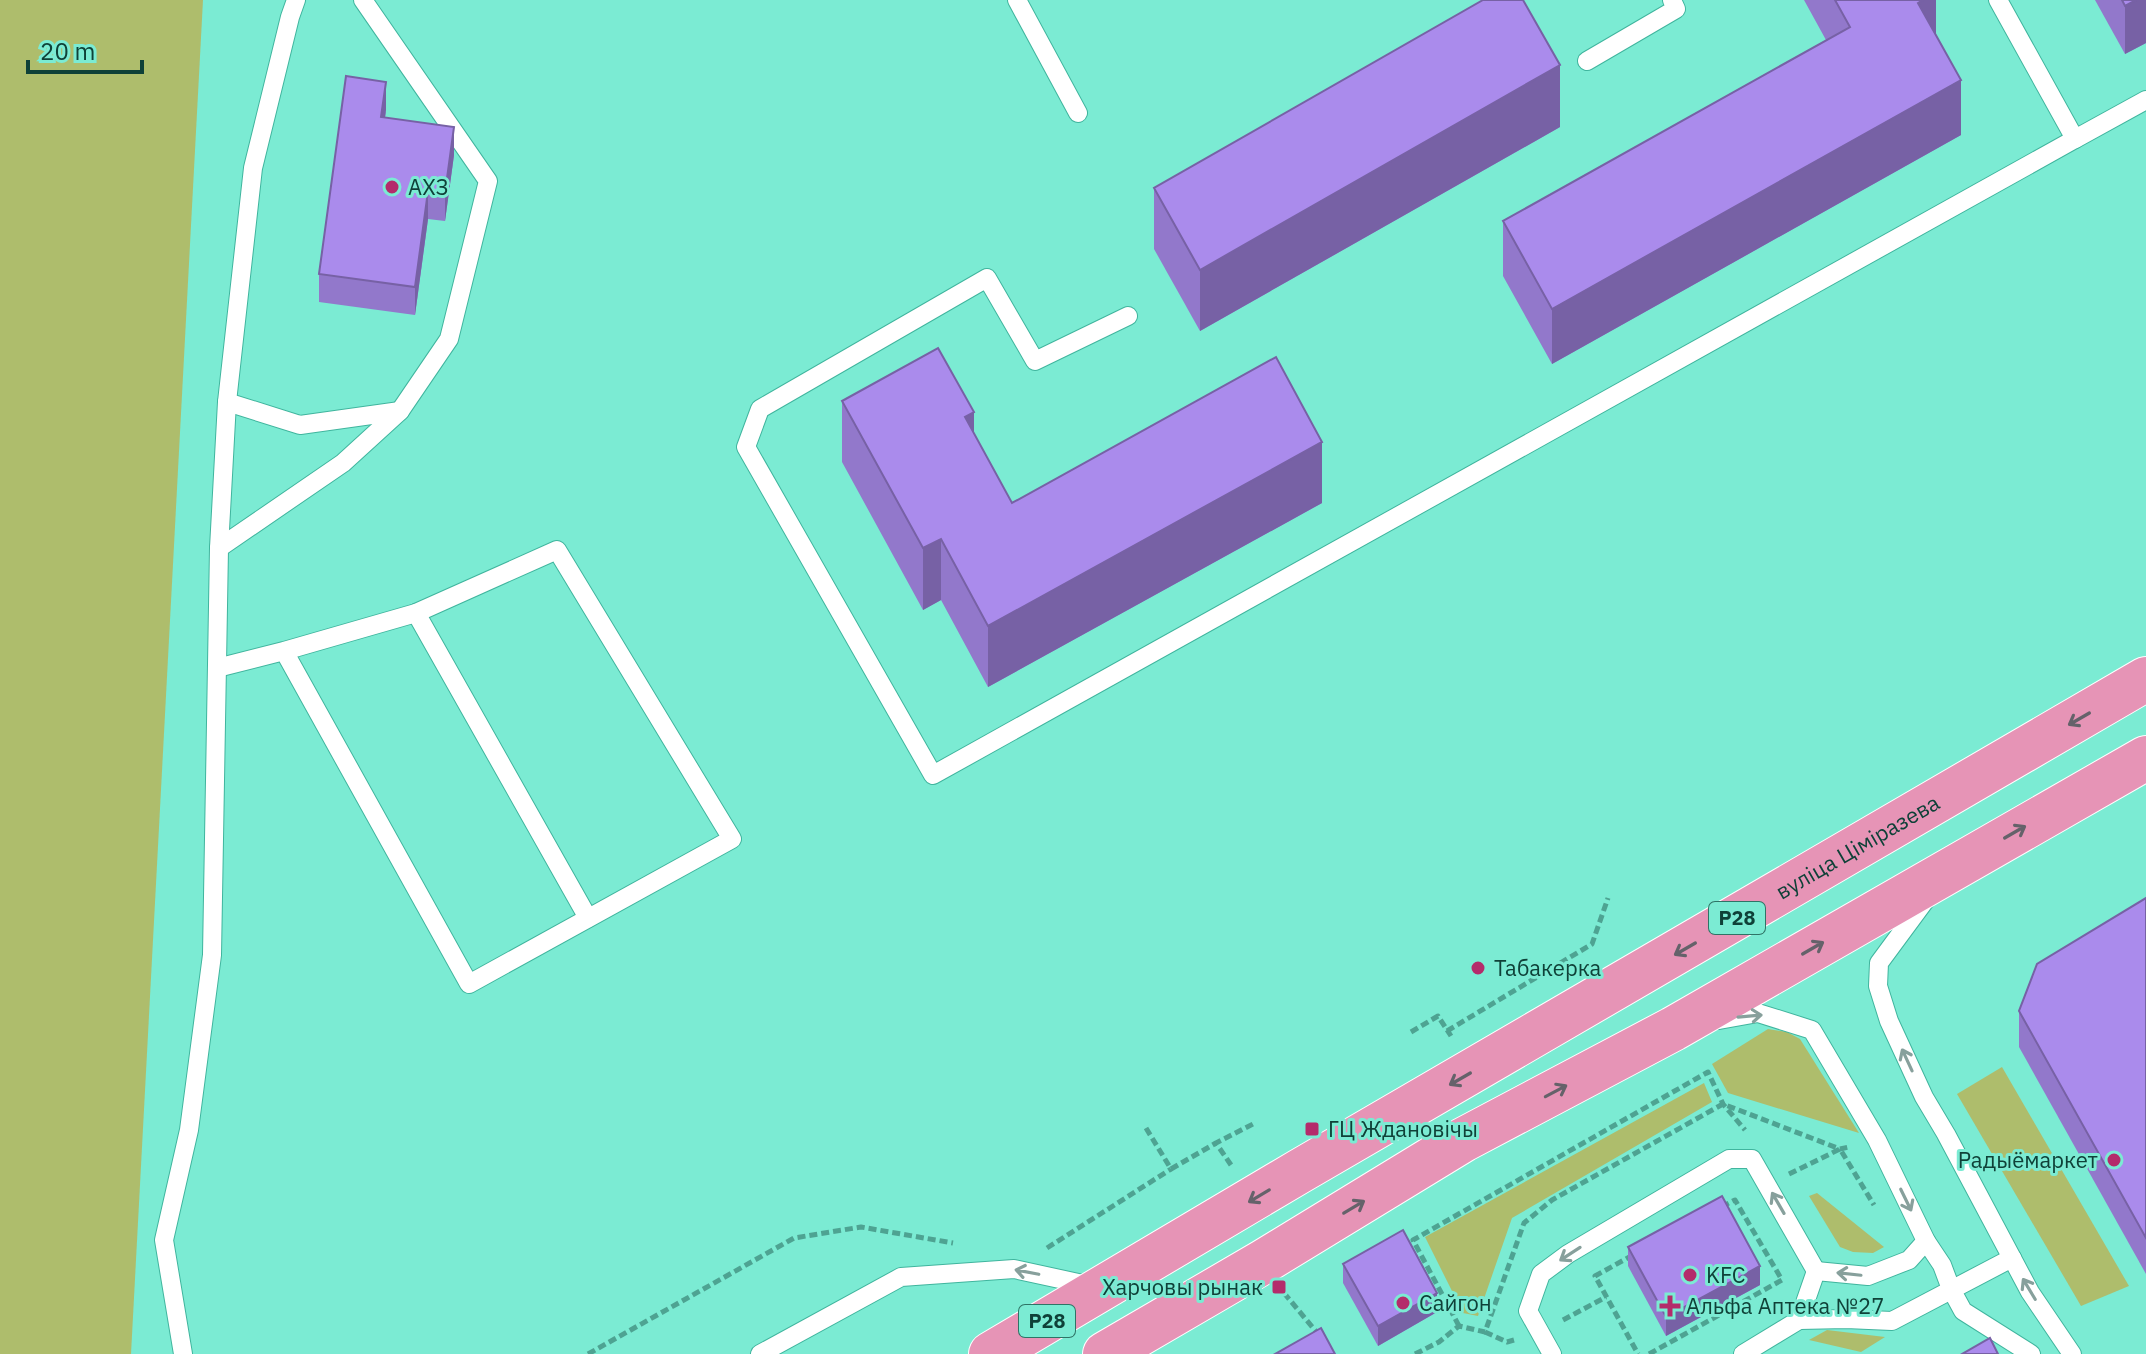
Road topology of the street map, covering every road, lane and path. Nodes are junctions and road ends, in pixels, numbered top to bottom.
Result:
1 (296, 0) edge
2 (363, 0) edge
3 (1017, 0) edge
4 (1672, 0) edge
5 (1998, 0) edge
6 (1587, 61) dead end
7 (2146, 100) edge
8 (1078, 113) dead end
9 (2075, 139) junction
10 (1128, 316) dead end
11 (227, 402) junction
12 (400, 411) junction
13 (219, 548) junction
14 (416, 613) junction
15 (284, 651) junction
16 (217, 668) junction
17 (2146, 679) edge
18 (2146, 758) edge
19 (1947, 871) junction
20 (1608, 898) dead end
21 (588, 918) junction
22 (1673, 1029) junction
23 (1447, 1031) junction
24 (1411, 1032) dead end
25 (1452, 1039) dead end
26 (1723, 1104) dead end
27 (1255, 1123) dead end
28 (1146, 1128) dead end
29 (1216, 1143) junction
30 (1237, 1174) dead end
31 (1721, 1208) edge
32 (1926, 1241) junction
33 (1637, 1253) edge
34 (2012, 1258) junction
35 (1816, 1271) junction
36 (1279, 1287) dead end
37 (1103, 1289) junction
38 (1951, 1289) junction
39 (1799, 1320) junction
40 (1459, 1326) dead end
41 (1325, 1343) edge
42 (183, 1352) edge
43 (760, 1354) edge
44 (991, 1354) edge
45 (1105, 1354) edge
46 (1552, 1354) edge
47 (1638, 1354) edge
48 (1649, 1354) edge
49 (1743, 1354) edge
50 (2031, 1354) edge
51 (2072, 1354) edge

1 - 11 lane
2 - 12 lane
3 - 8 lane
4 - 6 lane
5 - 9 lane
7 - 9 lane
9 - 10 lane
11 - 12 lane
11 - 13 lane
12 - 13 lane
13 - 16 lane
14 - 15 lane
14 - 21 lane
14 - 21 lane
15 - 16 lane
15 - 21 lane
16 - 42 lane
17 -> 37 main road, вуліца Ціміразева / Р28
19 -> 18 main road
22 -> 19 main road
34 -> 19 lane
20 - 23 path
22 -> 32 lane
45 -> 22 main road
23 - 24 path
23 - 25 path
26 - 40 path
27 - 29 path
28 - 29 path
29 - 30 path
31 - 48 path
32 -> 35 lane
32 - 38 lane
33 - 47 path
34 - 38 lane
51 -> 34 lane
35 - 39 lane
35 -> 46 lane
36 - 41 path
37 -> 43 lane
37 - 44 main road, вуліца Ціміразева / Р28
38 - 39 lane
38 - 50 lane
39 - 49 lane

